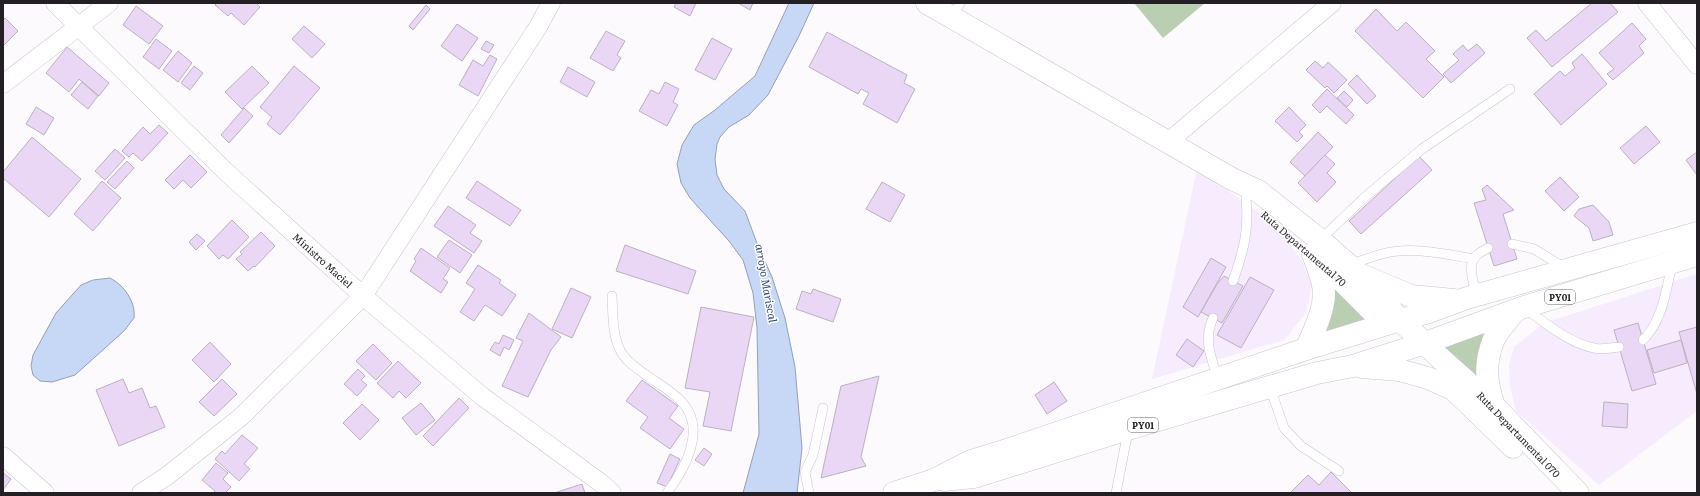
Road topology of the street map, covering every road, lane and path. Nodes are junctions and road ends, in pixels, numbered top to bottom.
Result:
1 (55, 3) edge
2 (109, 3) edge
3 (551, 3) edge
4 (927, 3) edge
5 (1332, 3) edge
6 (1647, 3) edge
7 (956, 10) edge
8 (79, 26) junction
9 (1697, 65) edge
10 (3, 84) edge
11 (1510, 89) dead end
12 (1168, 142) junction
13 (1232, 179) junction
14 (1246, 198) junction
15 (1697, 233) edge
16 (1512, 244) dead end
17 (1316, 247) junction
18 (1488, 248) dead end
19 (1697, 256) edge
20 (1474, 259) junction
21 (1672, 263) junction
22 (1354, 270) junction
23 (1568, 270) junction
24 (1233, 281) dead end
25 (363, 296) junction
26 (612, 296) dead end
27 (1472, 297) junction
28 (1519, 309) junction
29 (1214, 318) dead end
30 (1393, 322) junction
31 (1643, 340) dead end
32 (1417, 346) junction
33 (1619, 347) dead end
34 (1306, 350) junction
35 (1353, 366) junction
36 (1218, 379) junction
37 (1270, 387) junction
38 (1455, 390) junction
39 (1494, 406) junction
40 (823, 408) dead end
41 (1128, 429) junction
42 (3, 456) edge
43 (1339, 471) dead end
44 (934, 480) junction
45 (904, 492) edge
46 (45, 493) edge
47 (141, 493) edge
48 (612, 493) edge
49 (667, 493) edge
50 (809, 493) edge
51 (1116, 493) edge
52 (1559, 493) edge
53 (1578, 493) edge

1 - 8 street, Ministro Maciel
2 - 8 street
3 - 25 street
4 - 7 main road
5 - 12 street
6 - 9 street
7 - 12 main road
8 - 10 street
8 - 25 street, Ministro Maciel
11 - 17 lane
12 - 13 main road
13 - 14 main road, Ruta Departamental 70
13 - 17 main road, Ruta Departamental 70
14 - 17 main road, Ruta Departamental 70
14 - 24 lane
15 - 23 main road, PY01
16 - 23 lane
17 - 22 main road, Ruta Departamental 70
17 - 30 main road, Ruta Departamental 70
17 - 34 main road
18 - 20 lane
19 - 21 main road, PY01
20 - 22 lane
20 - 27 lane
21 - 28 main road, PY01
21 - 31 lane
22 - 27 main road
22 - 30 main road, Ruta Departamental 70
23 - 27 main road, PY01
25 - 47 street
25 - 48 street, Ministro Maciel
26 - 49 lane
27 - 30 main road, PY01
28 - 32 main road, PY01
28 - 33 lane
28 - 39 main road
29 - 36 lane
30 - 32 main road, Ruta Departamental 70
30 - 34 main road, PY01
32 - 35 main road, PY01
32 - 38 main road, Ruta Departamental 70
32 - 39 main road, Ruta Departamental 070
34 - 36 main road, PY01
35 - 37 main road, PY01
35 - 38 main road
36 - 44 main road, PY01
37 - 41 main road, PY01
37 - 43 lane
38 - 52 main road, Ruta Departamental 70
39 - 53 main road, Ruta Departamental 070
40 - 50 lane
41 - 44 main road, PY01
41 - 51 lane
42 - 46 street
44 - 45 main road, PY01

